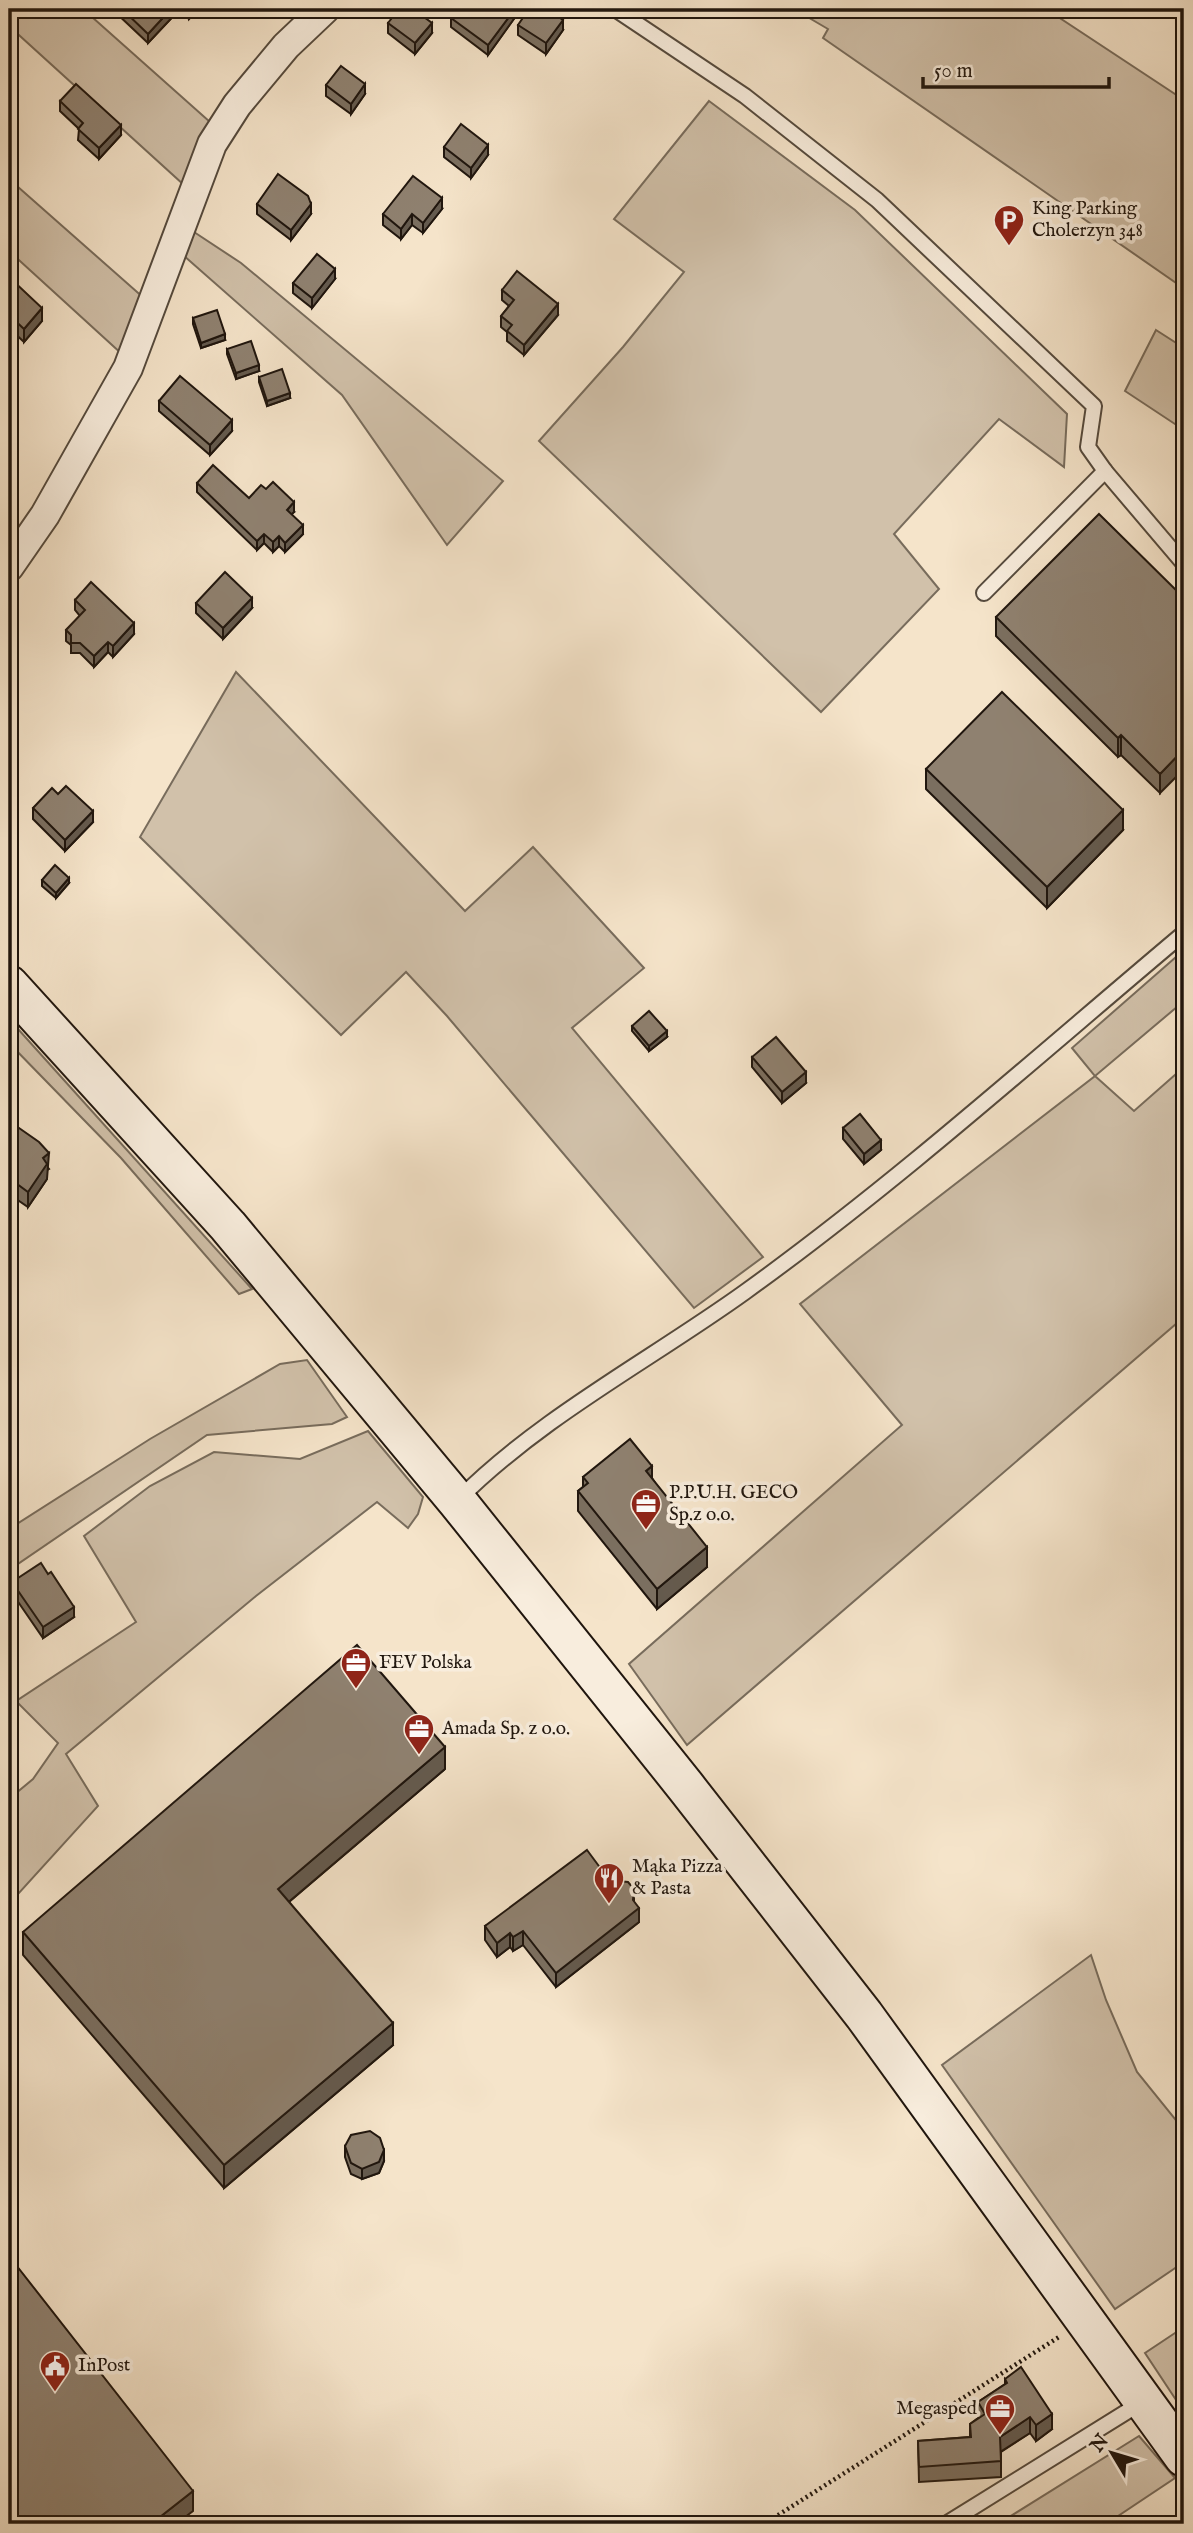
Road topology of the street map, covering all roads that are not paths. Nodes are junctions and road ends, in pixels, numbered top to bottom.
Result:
1 (326, 9) edge
2 (615, 9) edge
3 (1105, 471) junction
4 (1184, 564) edge
5 (9, 567) edge
6 (984, 593) dead end
7 (1184, 933) edge
8 (9, 985) edge
9 (457, 1501) junction
10 (1144, 2402) junction
11 (1184, 2457) edge
12 (946, 2524) edge

1 - 5 street
2 - 3 lane
3 - 4 lane
3 - 6 lane
7 - 9 lane
8 - 9 main road
9 - 10 main road
10 - 11 main road
10 - 12 lane

